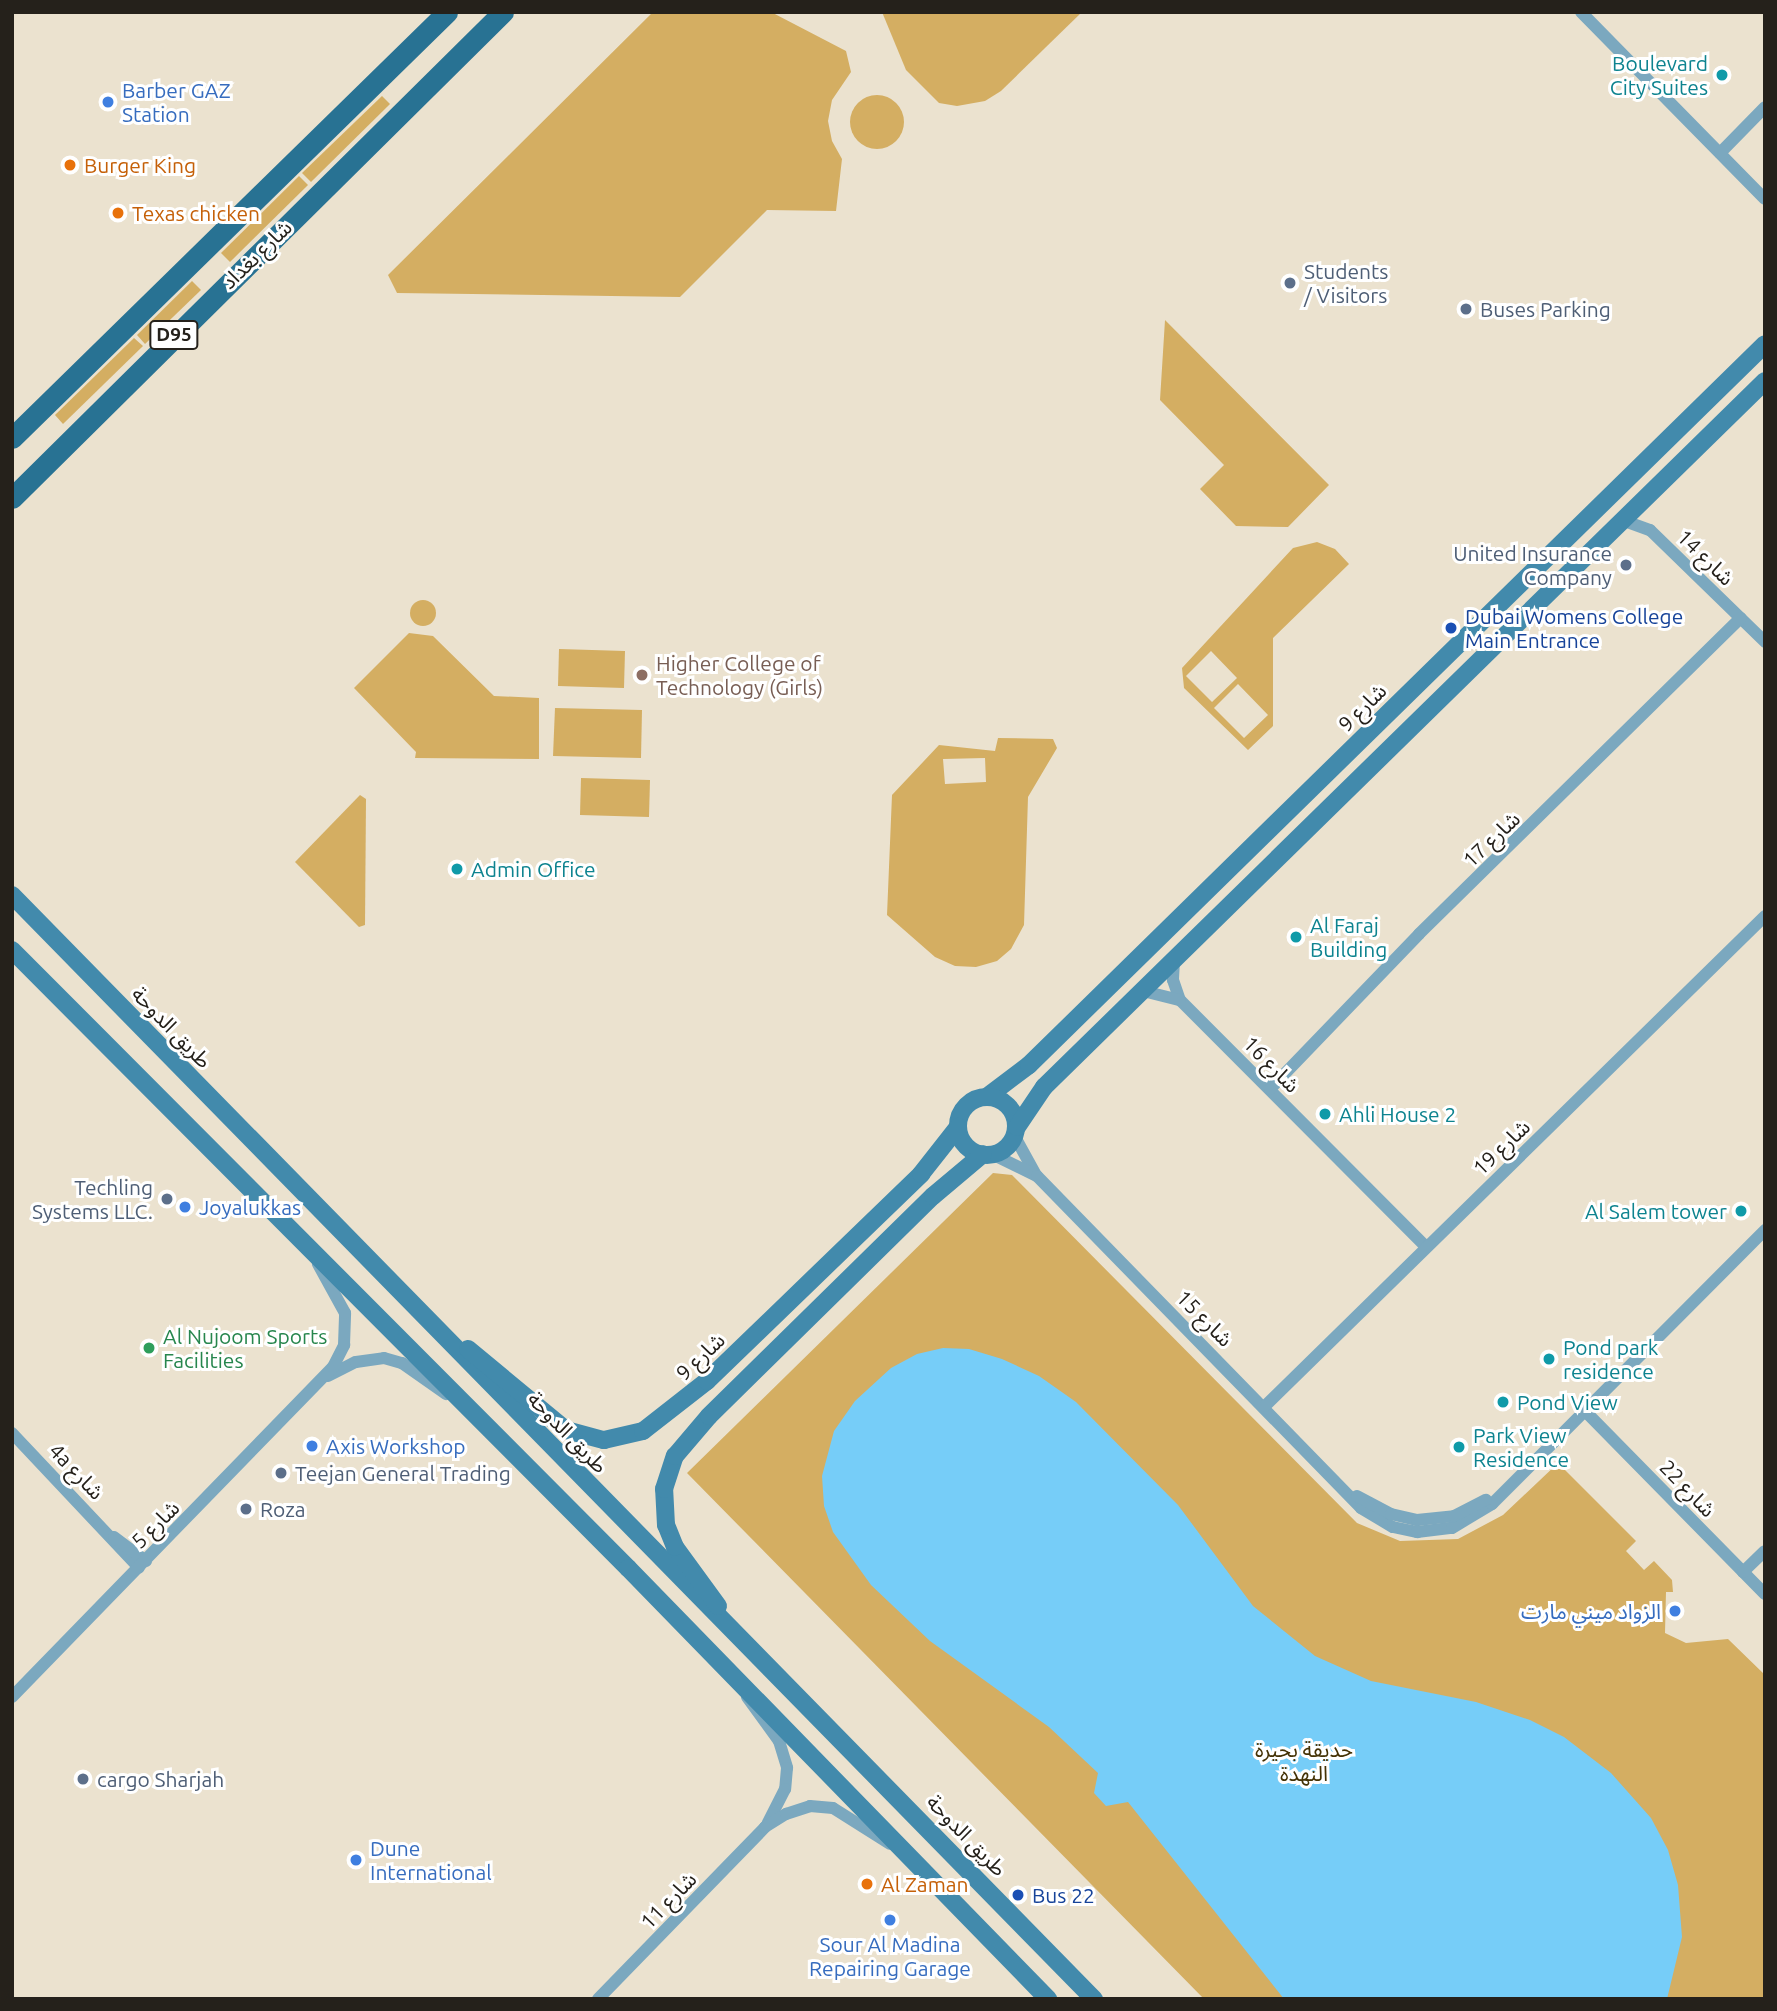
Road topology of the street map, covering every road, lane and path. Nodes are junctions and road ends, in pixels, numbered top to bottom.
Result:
1 (447, 12) edge
2 (503, 12) edge
3 (1581, 12) edge
4 (1765, 107) edge
5 (1720, 153) junction
6 (1765, 199) edge
7 (1765, 344) edge
8 (1765, 381) edge
9 (16, 437) edge
10 (12, 498) edge
11 (1642, 502) junction
12 (1622, 520) junction
13 (1650, 530) junction
14 (1741, 618) junction
15 (1765, 642) edge
16 (1288, 811) junction
17 (12, 895) edge
18 (1236, 899) junction
19 (1765, 916) edge
20 (12, 950) edge
21 (1174, 960) junction
22 (1143, 991) junction
23 (1180, 1000) junction
24 (1270, 1090) junction
25 (988, 1096) junction
26 (958, 1127) junction
27 (1016, 1132) junction
28 (988, 1154) junction
29 (1037, 1176) junction
30 (1765, 1230) edge
31 (1425, 1246) junction
32 (309, 1247) junction
33 (432, 1325) junction
34 (325, 1378) junction
35 (1265, 1406) junction
36 (470, 1408) junction
37 (1584, 1410) junction
38 (12, 1433) edge
39 (1765, 1551) edge
40 (142, 1564) junction
41 (1743, 1572) junction
42 (1765, 1594) edge
43 (729, 1628) junction
44 (743, 1687) junction
45 (12, 1697) edge
46 (765, 1827) junction
47 (901, 1849) junction
48 (1027, 1977) junction
49 (598, 1999) edge
50 (1037, 1999) edge
51 (1048, 1999) edge
52 (1094, 1999) edge

1 - 9 main road, شارع بغداد / D95
2 - 10 main road, شارع بغداد / D95
3 - 5 street
4 - 5 street
5 - 6 street
7 - 16 street, شارع 9
8 - 11 street
11 - 12 street
11 - 13 street, شارع 14
12 - 13 street, شارع 14
12 - 18 street
13 - 14 street, شارع 14
14 - 15 street, شارع 14
14 - 24 street, شارع 17
16 - 18 street
16 - 25 street, شارع 9
17 - 33 street, طريق الدوحة
18 - 21 street
19 - 31 street, شارع 19
20 - 32 street
21 - 22 street
21 - 23 street
22 - 23 street
22 - 27 street
23 - 24 street, شارع 16
24 - 31 street, شارع 16
25 - 26 street
25 - 27 street
26 - 28 street
26 - 33 street, شارع 9
27 - 28 street
27 - 29 street, شارع 15
28 - 29 street, شارع 15
28 - 43 street
29 - 35 street, شارع 15
30 - 37 street, شارع 15
31 - 35 street, شارع 19
32 - 34 street, شارع 5
32 - 36 street
33 - 43 street, طريق الدوحة
34 - 36 street, شارع 5
34 - 40 street, شارع 5
35 - 37 street, شارع 15
36 - 44 street
37 - 41 street, شارع 22
38 - 40 street, 4a شارع
39 - 41 street
40 - 45 street, شارع 5
41 - 42 street, شارع 22
43 - 52 street, طريق الدوحة
44 - 46 street, شارع 11
44 - 47 street
46 - 47 street, شارع 11
46 - 49 street, شارع 11
47 - 48 street
48 - 50 street
48 - 51 street

